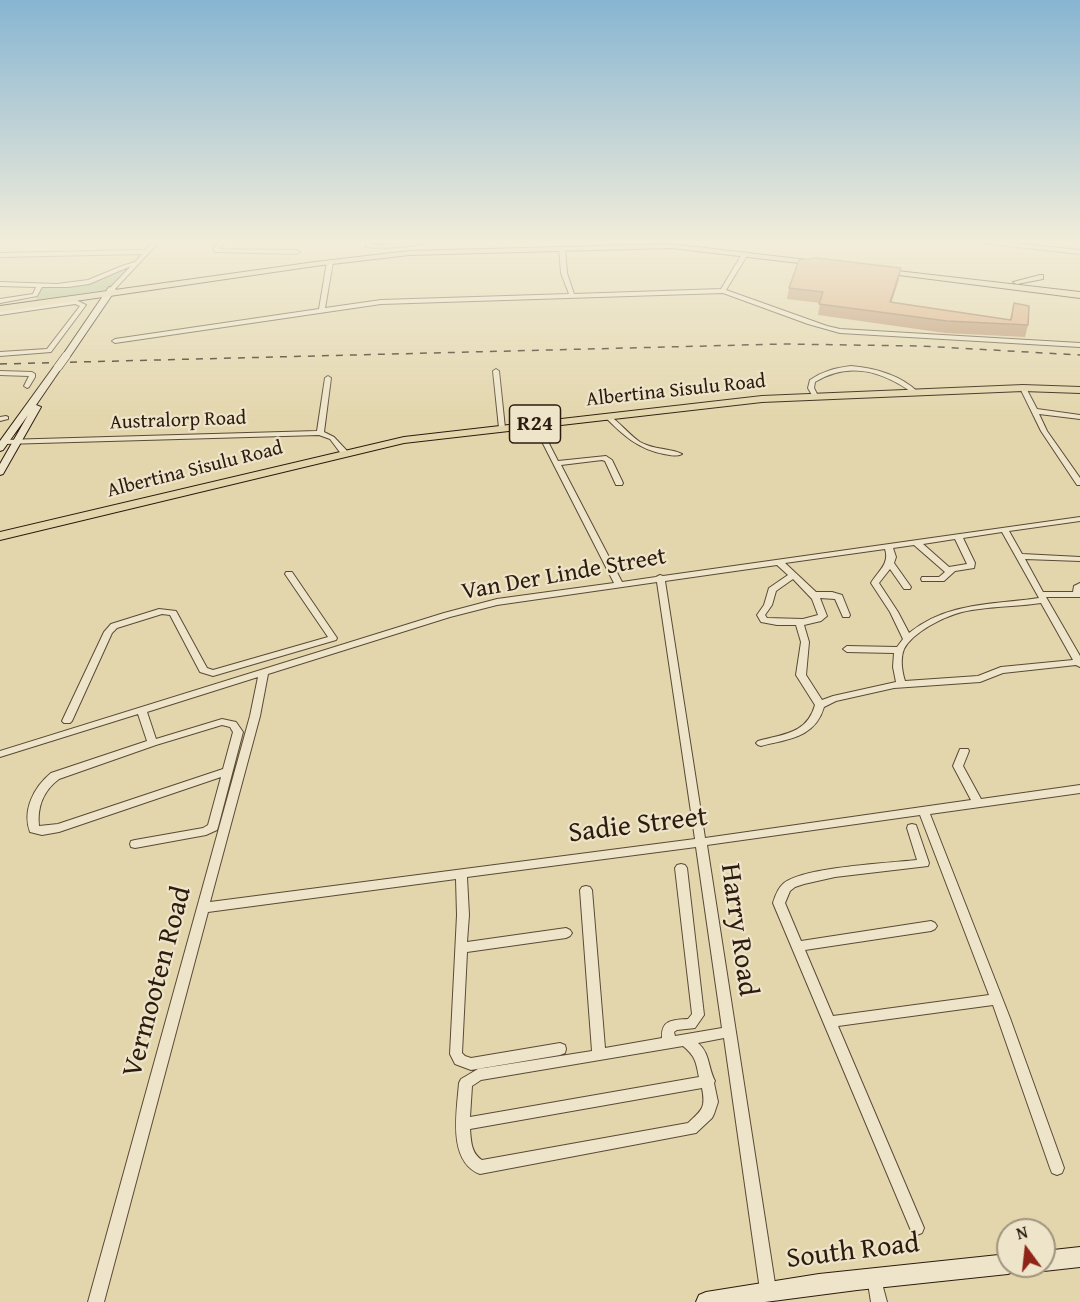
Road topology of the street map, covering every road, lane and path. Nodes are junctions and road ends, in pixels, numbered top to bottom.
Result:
1 (17, 302) edge
2 (36, 302) edge
3 (58, 302) edge
4 (80, 302) edge
5 (96, 302) edge
6 (103, 302) edge
7 (107, 302) edge
8 (323, 302) edge
9 (389, 302) edge
10 (759, 302) edge
11 (0, 307) edge
12 (100, 307) junction
13 (322, 309) junction
14 (115, 341) dead end
15 (1080, 345) edge
16 (0, 354) edge
17 (496, 371) dead end
18 (0, 373) edge
19 (328, 378) dead end
20 (27, 386) dead end
21 (1023, 388) junction
22 (1080, 390) edge
23 (42, 392) junction
24 (915, 392) junction
25 (815, 396) junction
26 (1034, 411) junction
27 (607, 416) junction
28 (1080, 417) edge
29 (536, 424) junction
30 (502, 428) junction
31 (320, 434) junction
32 (18, 443) junction
33 (2, 445) edge
34 (345, 453) junction
35 (678, 453) dead end
36 (556, 463) junction
37 (0, 472) edge
38 (619, 483) dead end
39 (1080, 483) edge
40 (1080, 519) edge
41 (1005, 531) junction
42 (0, 536) edge
43 (958, 537) junction
44 (917, 543) junction
45 (888, 546) junction
46 (1019, 556) junction
47 (1080, 559) edge
48 (778, 562) junction
49 (891, 564) junction
50 (951, 570) junction
51 (289, 574) dead end
52 (793, 575) junction
53 (660, 577) junction
54 (925, 579) dead end
55 (618, 583) junction
56 (1080, 586) edge
57 (907, 587) dead end
58 (816, 595) junction
59 (1042, 597) junction
60 (846, 615) dead end
61 (799, 622) junction
62 (908, 640) junction
63 (847, 649) dead end
64 (900, 650) junction
65 (274, 656) junction
66 (259, 660) junction
67 (1079, 663) edge
68 (282, 668) junction
69 (265, 673) junction
70 (902, 685) junction
71 (820, 705) junction
72 (142, 711) junction
73 (67, 721) dead end
74 (153, 743) junction
75 (761, 743) dead end
76 (964, 751) dead end
77 (0, 754) edge
78 (228, 771) junction
79 (1080, 789) edge
80 (978, 803) junction
81 (924, 811) junction
82 (912, 828) dead end
83 (702, 842) junction
84 (135, 844) dead end
85 (681, 868) dead end
86 (461, 873) junction
87 (586, 890) dead end
88 (202, 908) junction
89 (932, 926) dead end
90 (566, 933) dead end
91 (797, 946) junction
92 (461, 948) junction
93 (996, 999) junction
94 (831, 1023) junction
95 (691, 1024) junction
96 (728, 1032) junction
97 (689, 1038) junction
98 (669, 1042) junction
99 (560, 1049) dead end
100 (599, 1055) junction
101 (708, 1081) junction
102 (463, 1124) junction
103 (1057, 1168) dead end
104 (917, 1228) dead end
105 (1080, 1257) edge
106 (1056, 1260) edge
107 (996, 1265) edge
108 (874, 1277) junction
109 (768, 1290) junction
110 (96, 1302) edge
111 (706, 1302) edge
112 (879, 1302) edge

1 - 11 street
2 - 11 main road
3 - 11 main road
4 - 16 street
5 - 12 main road
6 - 12 street
7 - 12 main road
8 - 13 street
9 - 13 street
10 - 15 street
12 - 23 street, bridge
13 - 14 street
17 - 30 street
18 - 20 street
19 - 31 street
21 - 22 main road, Albertina Sisulu Road / R24
21 - 24 main road, Albertina Sisulu Road / R24
21 - 26 street
23 - 32 street
23 - 33 street
24 - 25 main road, Albertina Sisulu Road / R24
24 - 25 street
25 - 27 main road, Albertina Sisulu Road / R24
26 - 28 street
26 - 39 street
27 - 29 main road, Albertina Sisulu Road / R24
27 - 35 street
29 - 30 main road, Albertina Sisulu Road / R24
29 - 36 street
30 - 34 main road, Albertina Sisulu Road / R24
31 - 32 street, Australorp Road
31 - 34 street
32 - 33 street, Australorp Road
32 - 37 street
34 - 42 main road, Albertina Sisulu Road / R24
36 - 38 street
36 - 55 street
40 - 41 street, Van Der Linde Street
41 - 43 street, Van Der Linde Street
41 - 46 street
43 - 44 street, Van Der Linde Street
43 - 50 street
44 - 45 street, Van Der Linde Street
44 - 50 street
45 - 48 street, Van Der Linde Street
45 - 49 street
46 - 47 street
46 - 59 street
48 - 52 street
48 - 53 street, Van Der Linde Street
49 - 57 street
49 - 62 street
50 - 54 street
51 - 65 street
52 - 58 street
52 - 61 street
53 - 55 street, Van Der Linde Street
53 - 83 street, Harry Road
55 - 68 street, Van Der Linde Street
56 - 59 street
58 - 60 street
58 - 61 street
59 - 62 street
59 - 67 street
61 - 71 street
62 - 64 street
63 - 64 street
64 - 70 street
65 - 66 street
65 - 68 street
66 - 69 street
66 - 73 street
67 - 70 street
68 - 69 street, Van Der Linde Street
69 - 72 street, Van Der Linde Street
69 - 88 street, Vermooten Road
70 - 71 street
71 - 75 street
72 - 74 street
72 - 77 street, Van Der Linde Street
74 - 78 street
74 - 78 street
76 - 80 street
78 - 84 street
79 - 80 street, Sadie Street
80 - 81 street, Sadie Street
81 - 83 street, Sadie Street
81 - 93 street
82 - 91 street
83 - 86 street, Sadie Street
83 - 96 street, Harry Road
85 - 95 street
86 - 88 street, Sadie Street
86 - 92 street
87 - 100 street
88 - 110 street, Vermooten Road
89 - 91 street
90 - 92 street
91 - 94 street
92 - 99 street
93 - 94 street
93 - 103 street
94 - 104 street
95 - 97 street
95 - 98 street
96 - 97 street
96 - 109 street, Harry Road
97 - 98 street
97 - 101 street
98 - 100 street
100 - 102 street
101 - 102 street
101 - 102 street
105 - 106 street
107 - 108 street, South Road
108 - 109 street, South Road
108 - 112 street
109 - 111 street, South Road

